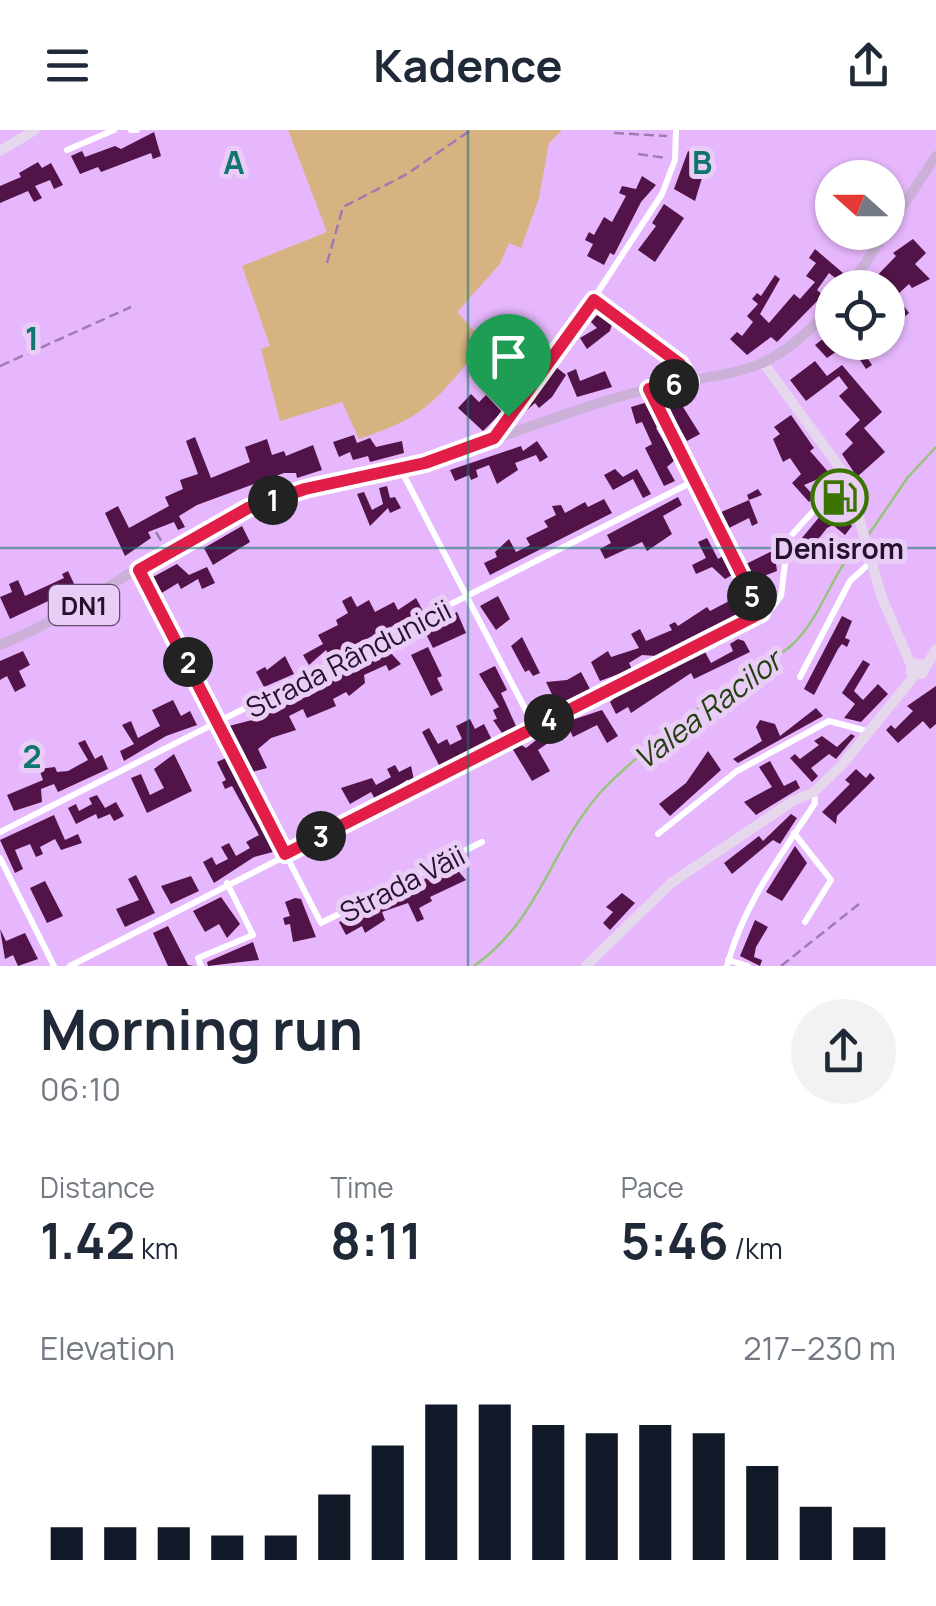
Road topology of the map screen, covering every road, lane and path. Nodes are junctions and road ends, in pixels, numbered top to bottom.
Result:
1 (35, 130) edge
2 (114, 130) edge
3 (470, 130) edge
4 (614, 133) dead end
5 (676, 133) edge
6 (67, 150) dead end
7 (0, 151) edge
8 (638, 154) dead end
9 (936, 156) edge
10 (675, 160) junction
11 (327, 263) dead end
12 (861, 270) edge
13 (594, 300) junction
14 (131, 308) dead end
15 (815, 325) edge
16 (765, 365) junction
17 (0, 366) edge
18 (690, 381) junction
19 (649, 389) junction
20 (494, 438) junction
21 (400, 470) junction
22 (847, 477) junction
23 (694, 481) junction
24 (156, 532) dead end
25 (161, 542) dead end
26 (871, 558) junction
27 (139, 570) junction
28 (468, 597) junction
29 (761, 613) junction
30 (0, 645) edge
31 (936, 649) edge
32 (916, 668) junction
33 (800, 677) dead end
34 (220, 723) junction
35 (534, 726) junction
36 (871, 733) junction
37 (814, 792) junction
38 (0, 832) edge
39 (794, 833) junction
40 (658, 834) dead end
41 (482, 842) dead end
42 (285, 854) junction
43 (0, 858) edge
44 (227, 883) junction
45 (859, 904) dead end
46 (804, 922) dead end
47 (727, 963) edge
48 (54, 966) edge
49 (70, 966) edge
50 (201, 966) edge
51 (586, 966) edge
52 (748, 966) edge
53 (780, 966) edge

1 - 7 main road
2 - 6 street
3 - 11 path
4 - 5 path
5 - 10 street
8 - 10 path
9 - 12 main road
10 - 13 street
13 - 18 path
13 - 20 street
14 - 17 path
15 - 16 main road, DN1
16 - 18 main road, DN1
16 - 22 main road
18 - 19 main road, DN1
19 - 20 main road, DN1
19 - 23 street
20 - 21 main road, DN1
21 - 27 main road, DN1
21 - 28 street
22 - 26 main road
22 - 29 street
23 - 28 street, Strada Rândunicii
23 - 29 street
24 - 25 path
26 - 32 main road
26 - 33 street
27 - 30 main road, DN1
27 - 34 street
28 - 34 street, Strada Rândunicii
28 - 35 street
29 - 35 street
31 - 32 main road
32 - 36 main road
34 - 38 street, Strada Rândunicii
34 - 42 street
35 - 42 street
36 - 37 main road
36 - 40 street
37 - 39 street
37 - 51 main road
39 - 46 street
39 - 47 street
41 - 42 street, Strada Văii
42 - 44 street
43 - 48 street
44 - 49 street
44 - 50 street
45 - 53 path
47 - 52 street

